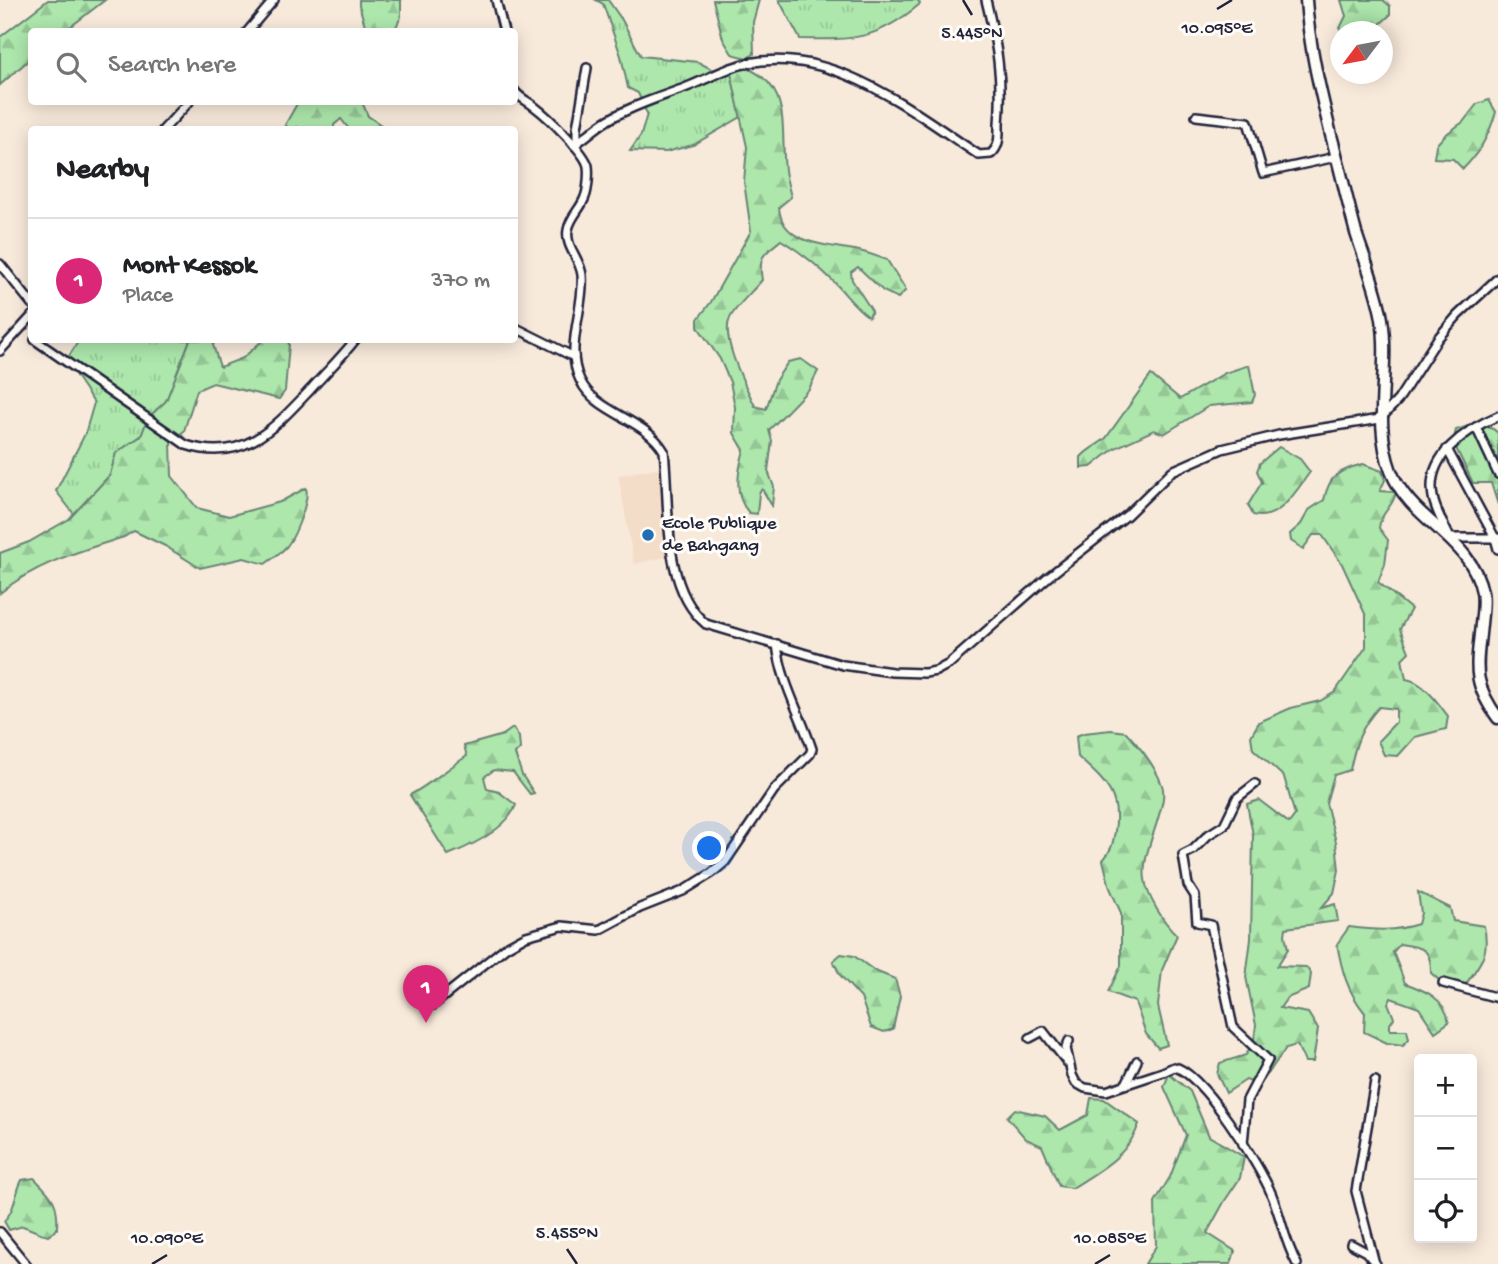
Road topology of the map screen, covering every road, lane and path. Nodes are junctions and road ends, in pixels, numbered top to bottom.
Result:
1 (274, 0) edge
2 (496, 0) edge
3 (986, 0) edge
4 (1305, 1) edge
5 (250, 28) edge
6 (503, 28) edge
7 (587, 68) dead end
8 (518, 95) edge
9 (185, 105) edge
10 (1196, 116) dead end
11 (167, 126) edge
12 (576, 144) junction
13 (1336, 158) junction
14 (0, 264) edge
15 (1498, 278) edge
16 (28, 299) edge
17 (28, 321) edge
18 (518, 329) edge
19 (21, 330) junction
20 (28, 335) edge
21 (40, 343) edge
22 (353, 343) edge
23 (0, 351) edge
24 (574, 357) junction
25 (1498, 416) edge
26 (1380, 419) junction
27 (1476, 427) junction
28 (1447, 449) junction
29 (1498, 474) edge
30 (1450, 538) junction
31 (1497, 538) edge
32 (1498, 549) edge
33 (777, 644) junction
34 (1498, 718) edge
35 (1255, 784) dead end
36 (1443, 983) dead end
37 (1498, 998) edge
38 (433, 1005) dead end
39 (1030, 1038) dead end
40 (1069, 1041) dead end
41 (1137, 1061) dead end
42 (1069, 1065) junction
43 (1375, 1081) dead end
44 (1126, 1084) junction
45 (1243, 1144) junction
46 (0, 1232) edge
47 (1351, 1244) dead end
48 (1375, 1262) edge
49 (26, 1264) edge
50 (1297, 1264) edge

1 - 5 street
2 - 6 street
3 - 12 street
4 - 13 main road
7 - 12 street
8 - 12 street
9 - 11 street
10 - 13 street
12 - 24 street
13 - 26 main road
14 - 16 street
15 - 26 street
17 - 19 street
18 - 24 street
19 - 20 street
19 - 23 street
21 - 22 street
24 - 33 street
25 - 27 street
26 - 30 main road
26 - 33 street
27 - 28 street
27 - 29 street
28 - 30 street
28 - 31 street
30 - 31 street
30 - 34 main road
31 - 32 street
33 - 38 street
35 - 45 street
36 - 37 street
39 - 42 street
40 - 42 street
41 - 44 street
42 - 44 street
43 - 48 street
44 - 45 street
45 - 50 street
46 - 49 street
47 - 48 street

